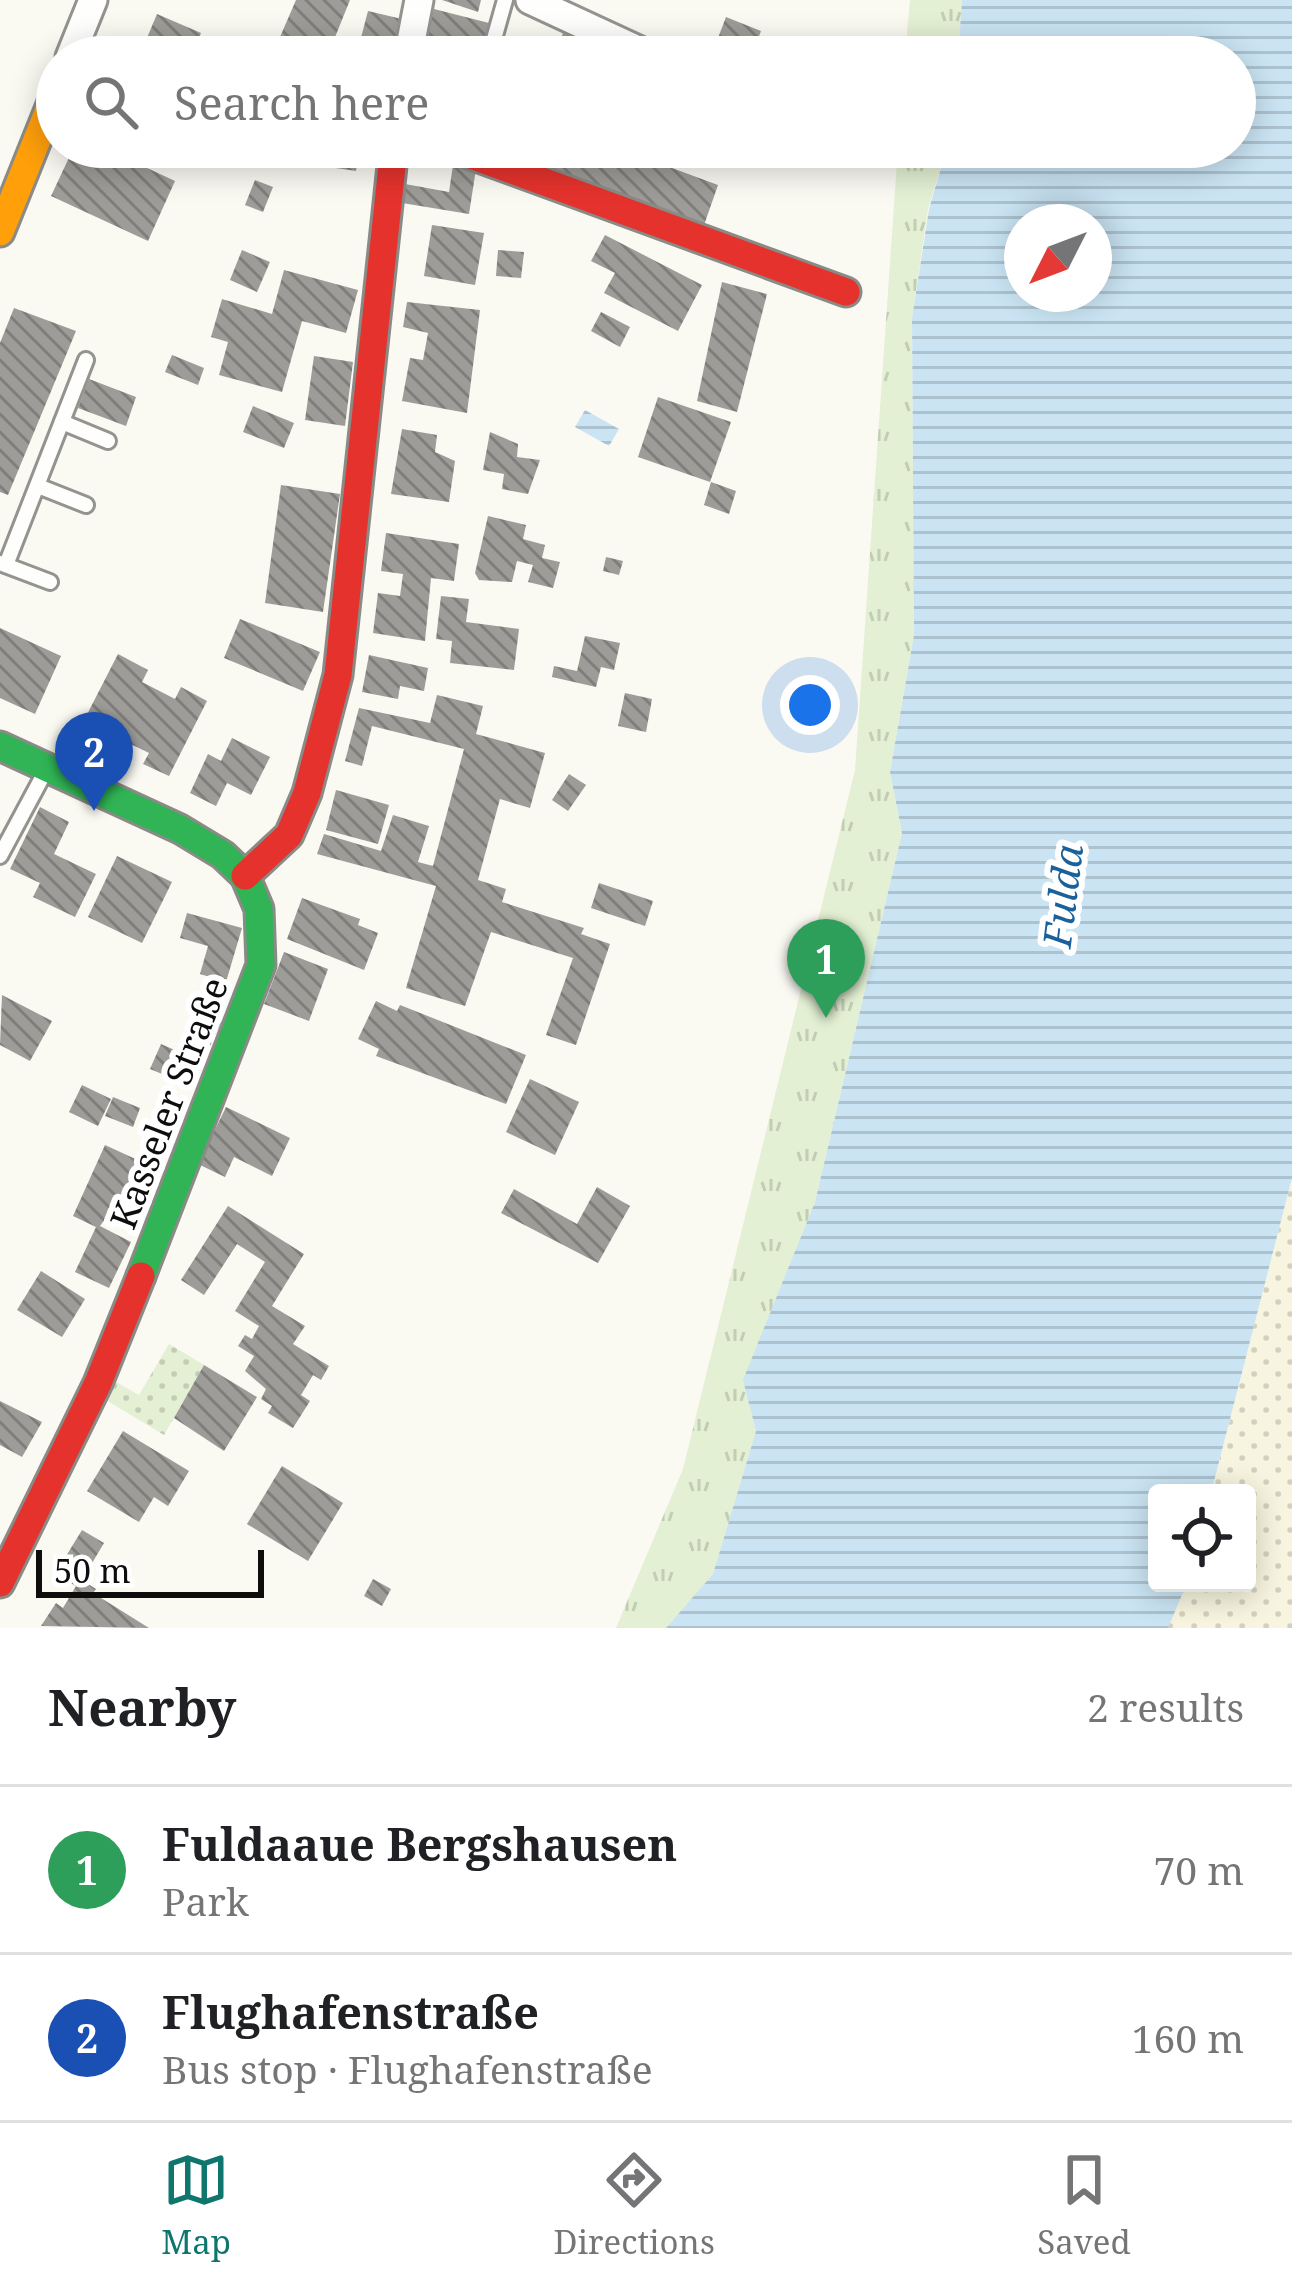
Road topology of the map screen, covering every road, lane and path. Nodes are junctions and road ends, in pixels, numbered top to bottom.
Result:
1 (93, 0) edge
2 (419, 0) edge
3 (505, 0) edge
4 (530, 0) edge
5 (78, 36) edge
6 (412, 36) edge
7 (496, 36) edge
8 (608, 36) edge
9 (36, 142) edge
10 (392, 168) edge
11 (506, 168) edge
12 (0, 232) edge
13 (846, 292) dead end
14 (86, 360) dead end
15 (62, 422) junction
16 (109, 441) dead end
17 (38, 486) junction
18 (86, 505) dead end
19 (3, 564) edge
20 (50, 583) dead end
21 (0, 746) edge
22 (47, 768) junction
23 (0, 856) edge
24 (245, 876) junction
25 (0, 1582) edge

1 - 5 street
2 - 6 street
3 - 7 lane
4 - 8 street
9 - 12 street
10 - 24 street
11 - 13 street
14 - 15 lane
15 - 16 lane
15 - 17 lane
17 - 18 lane
17 - 19 lane
19 - 20 lane
21 - 22 street
22 - 23 lane
22 - 24 street
24 - 25 street, Kasseler Straße

